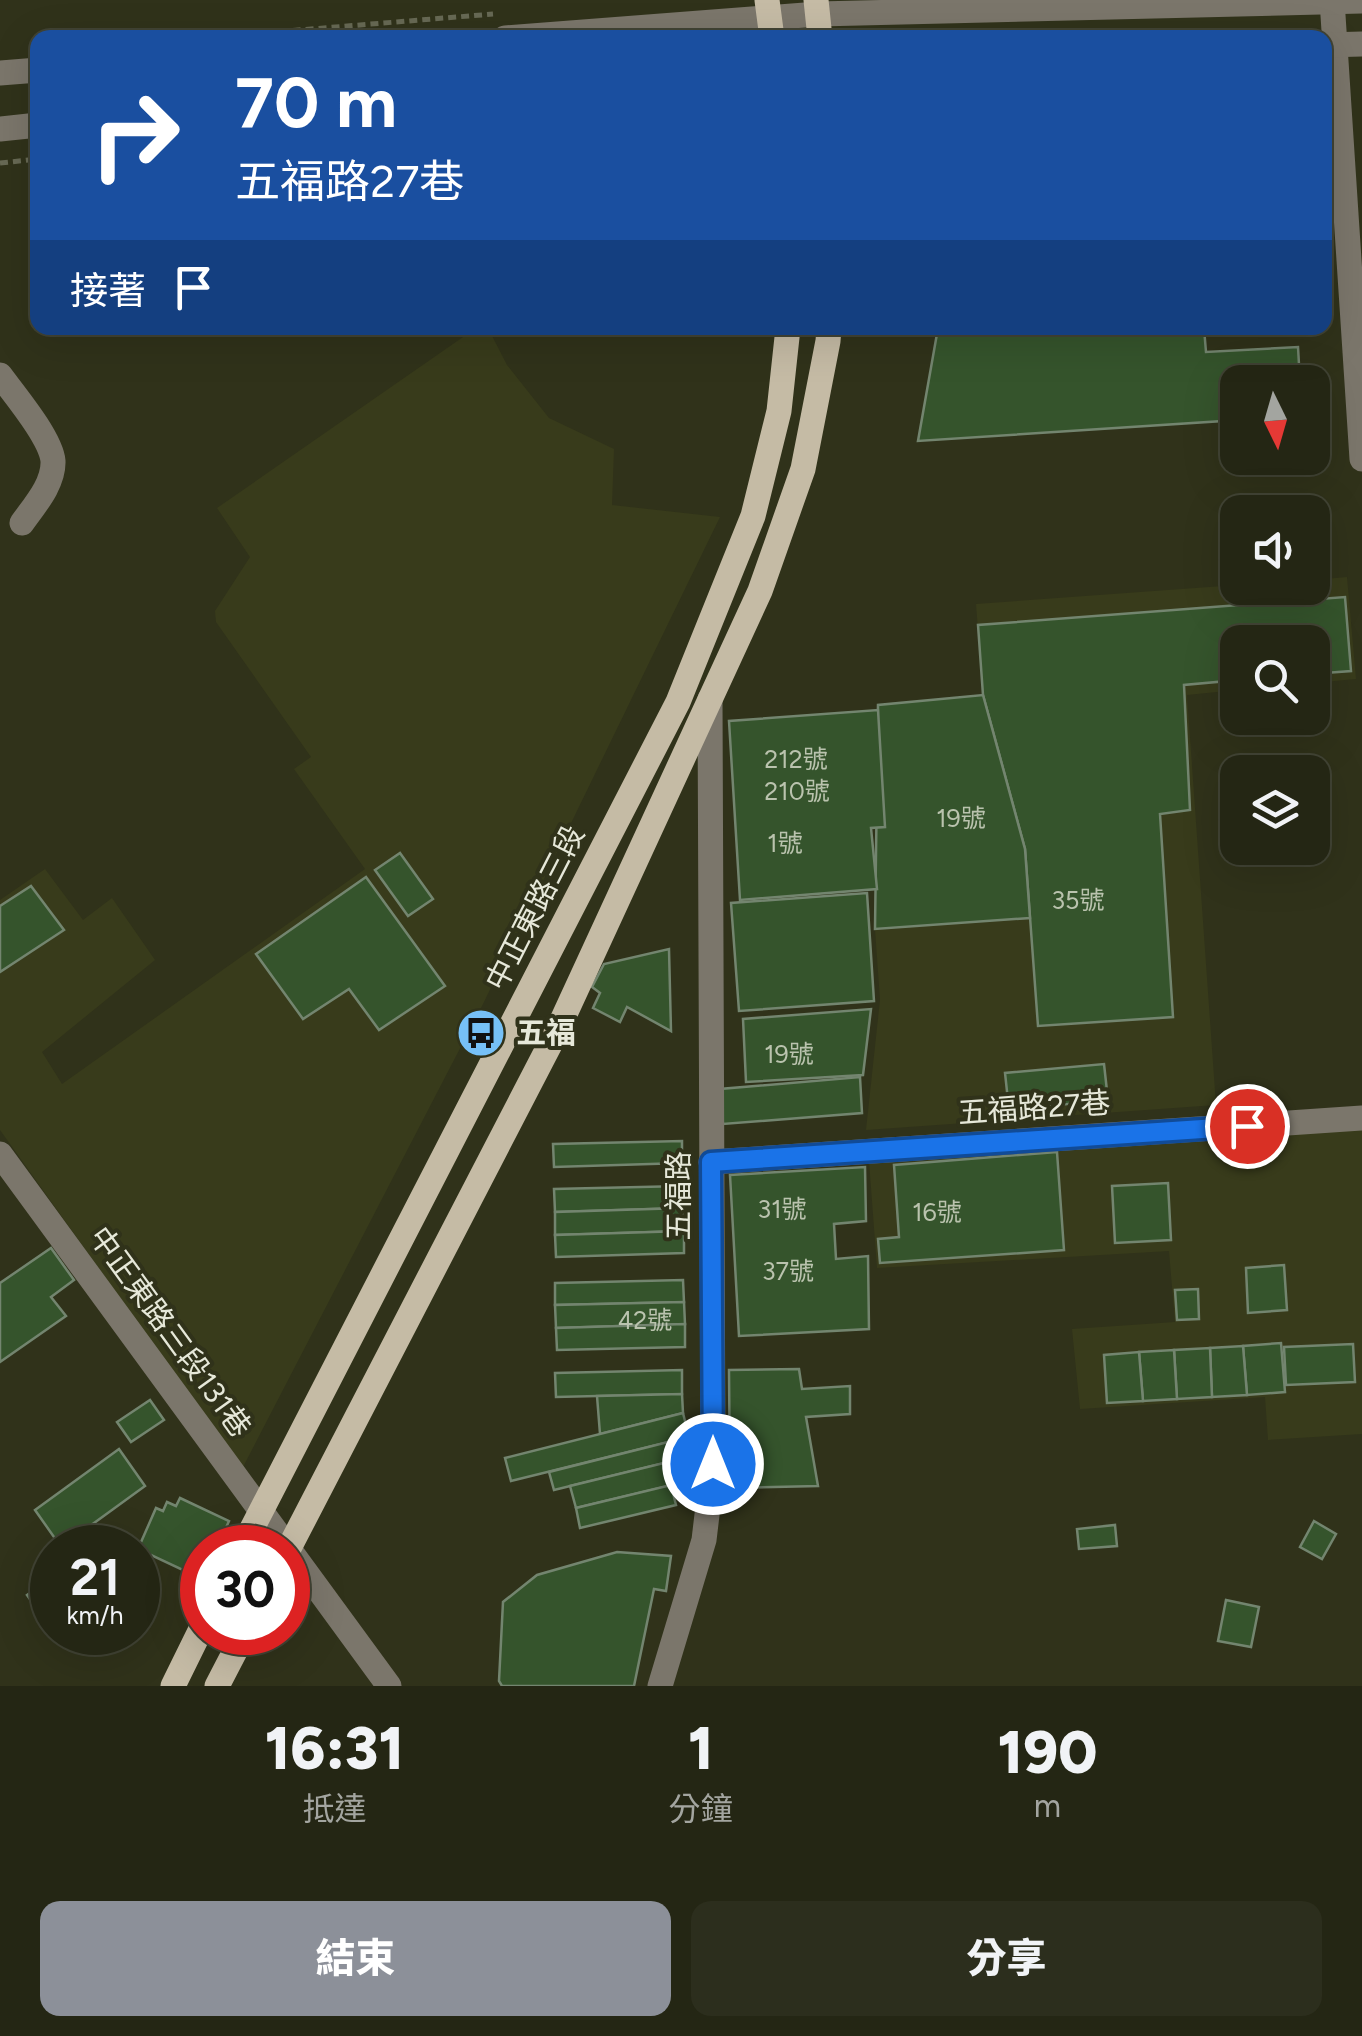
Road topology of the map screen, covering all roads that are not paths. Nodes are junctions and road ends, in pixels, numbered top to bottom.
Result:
1 (1332, 1) edge
2 (1362, 1) edge
3 (818, 17) edge
4 (769, 19) edge
5 (502, 25) edge
6 (1331, 30) edge
7 (1362, 44) edge
8 (1332, 45) edge
9 (30, 71) edge
10 (1332, 71) edge
11 (0, 73) edge
12 (30, 126) edge
13 (0, 129) edge
14 (787, 335) edge
15 (828, 335) edge
16 (0, 375) edge
17 (1362, 460) edge
18 (22, 524) dead end
19 (710, 699) junction
20 (1362, 1118) edge
21 (0, 1154) edge
22 (711, 1162) junction
23 (260, 1512) junction
24 (254, 1525) edge
25 (270, 1525) edge
26 (300, 1525) edge
27 (310, 1578) edge
28 (188, 1655) edge
29 (233, 1655) edge
30 (173, 1686) edge
31 (217, 1686) edge
32 (389, 1686) edge
33 (660, 1686) edge

1 - 2 street
1 - 3 street
1 - 6 street
3 - 4 street
4 - 5 street
7 - 8 street
9 - 11 street
10 - 17 street
12 - 13 street
14 - 23 main road, 中正東路三段
15 - 19 main road
16 - 18 street
19 - 22 street, 五福路
19 - 26 main road
20 - 22 street, 五福路27巷
21 - 23 street, 中正東路三段131巷
22 - 33 street, 五福路
23 - 24 main road, 中正東路三段
23 - 25 street, 中正東路三段131巷
27 - 32 street, 中正東路三段131巷
28 - 30 main road
29 - 31 main road

